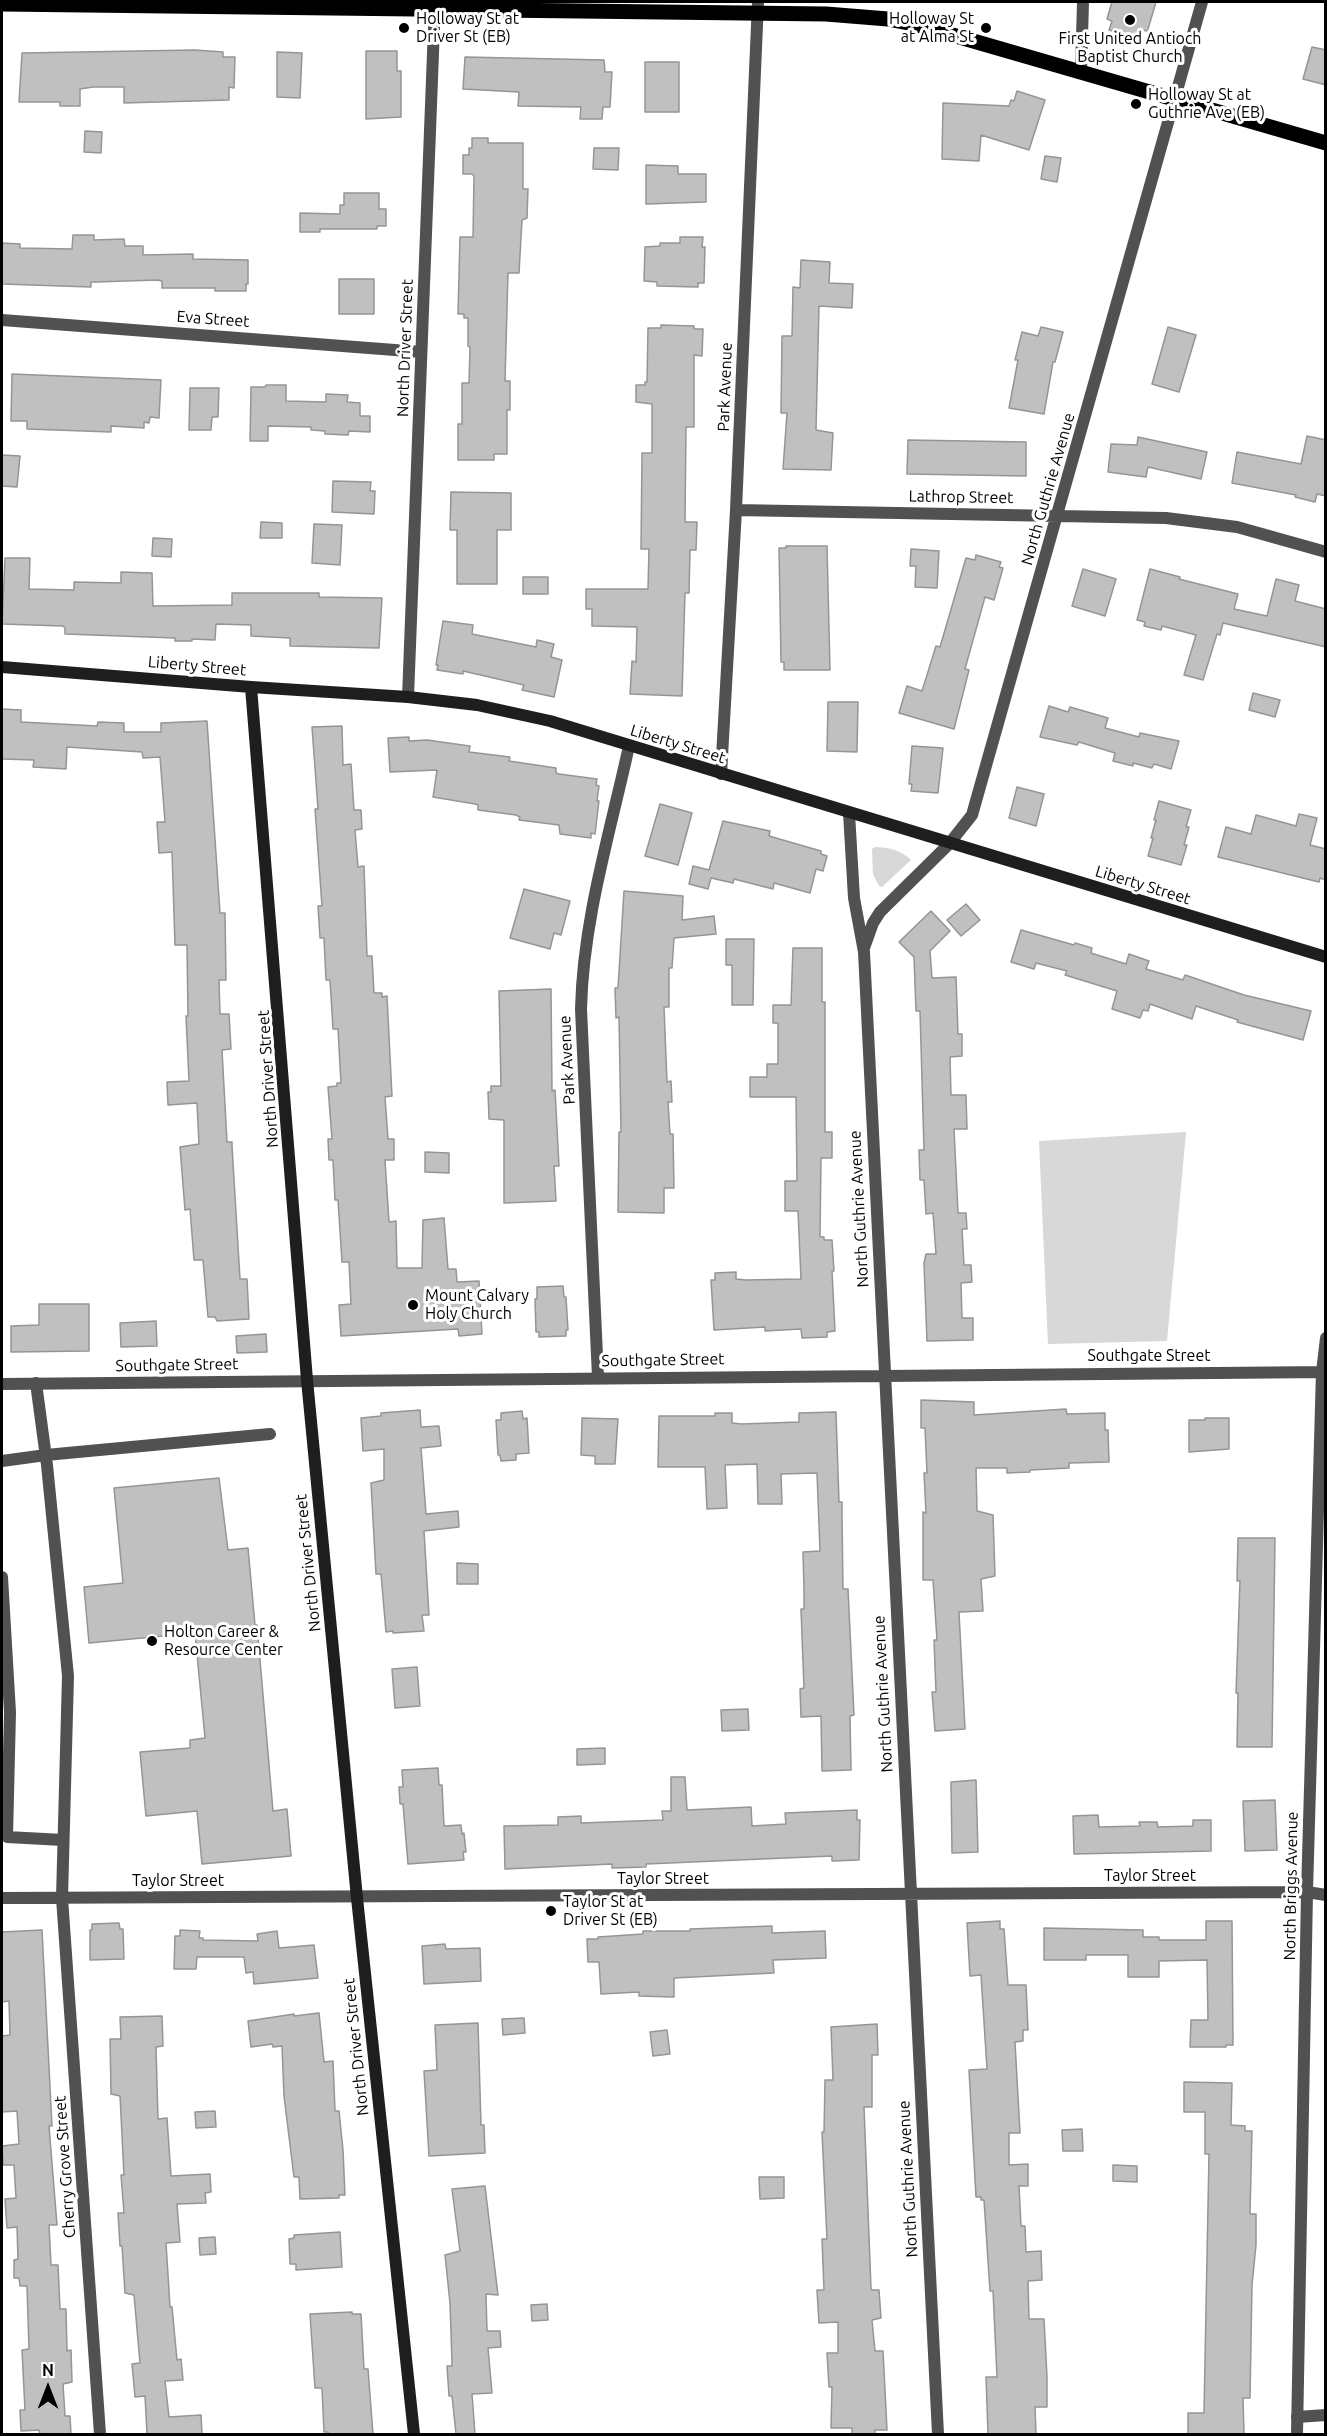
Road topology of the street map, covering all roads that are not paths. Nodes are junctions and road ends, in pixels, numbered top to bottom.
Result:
1 (1083, 2) edge
2 (1202, 2) edge
3 (2, 4) edge
4 (435, 6) edge
5 (757, 8) edge
6 (1080, 71) junction
7 (1173, 100) junction
8 (1326, 143) edge
9 (2, 320) edge
10 (421, 352) junction
11 (736, 510) junction
12 (1058, 515) junction
13 (1326, 552) edge
14 (2, 667) edge
15 (251, 687) junction
16 (408, 697) junction
17 (629, 747) junction
18 (721, 774) junction
19 (849, 813) junction
20 (949, 844) junction
21 (864, 952) junction
22 (1326, 957) edge
23 (1326, 1338) edge
24 (1324, 1372) edge
25 (884, 1374) junction
26 (598, 1377) junction
27 (307, 1380) junction
28 (36, 1383) junction
29 (2, 1384) edge
30 (270, 1434) dead end
31 (46, 1455) junction
32 (2, 1461) edge
33 (2, 1577) edge
34 (63, 1840) junction
35 (1307, 1892) junction
36 (910, 1893) junction
37 (1326, 1895) edge
38 (2, 1898) edge
39 (62, 1898) junction
40 (357, 1898) junction
41 (1326, 2415) edge
42 (1298, 2417) junction
43 (100, 2434) edge
44 (414, 2434) edge
45 (938, 2434) edge
46 (1297, 2434) edge

1 - 6 street
2 - 7 street, North Guthrie Avenue
3 - 4 main road
4 - 5 main road
4 - 10 street, North Driver Street
5 - 6 main road
5 - 11 street, Park Avenue
6 - 7 main road
7 - 8 main road
7 - 12 street, North Guthrie Avenue
9 - 10 street, Eva Street
10 - 16 street, North Driver Street
11 - 12 street, Lathrop Street
11 - 18 street, Park Avenue
12 - 13 street, Lathrop Street
12 - 20 street, North Guthrie Avenue
14 - 15 street, Liberty Street
15 - 16 street, Liberty Street
15 - 27 street, North Driver Street
16 - 17 street, Liberty Street
17 - 18 street, Liberty Street
17 - 26 street, Park Avenue
18 - 19 street, Liberty Street
19 - 20 street, Liberty Street
19 - 21 street, North Guthrie Avenue
20 - 21 street, North Guthrie Avenue
20 - 22 street, Liberty Street
21 - 25 street, North Guthrie Avenue
23 - 24 street, North Briggs Avenue
24 - 25 street, Southgate Street
24 - 35 street, North Briggs Avenue
25 - 26 street, Southgate Street
25 - 36 street, North Guthrie Avenue
26 - 27 street, Southgate Street
27 - 28 street, Southgate Street
27 - 40 street, North Driver Street
28 - 29 street, Southgate Street
28 - 31 street, Cherry Grove Street
30 - 31 street
31 - 32 street
31 - 34 street, Cherry Grove Street
33 - 34 street
34 - 39 street, Cherry Grove Street
35 - 36 street, Taylor Street
35 - 37 street, Taylor Street
35 - 42 street, North Briggs Avenue
36 - 40 street, Taylor Street
36 - 45 street, North Guthrie Avenue
38 - 39 street, Taylor Street
39 - 40 street, Taylor Street
39 - 43 street, Cherry Grove Street
40 - 44 street, North Driver Street
41 - 42 street
42 - 46 street, North Briggs Avenue

